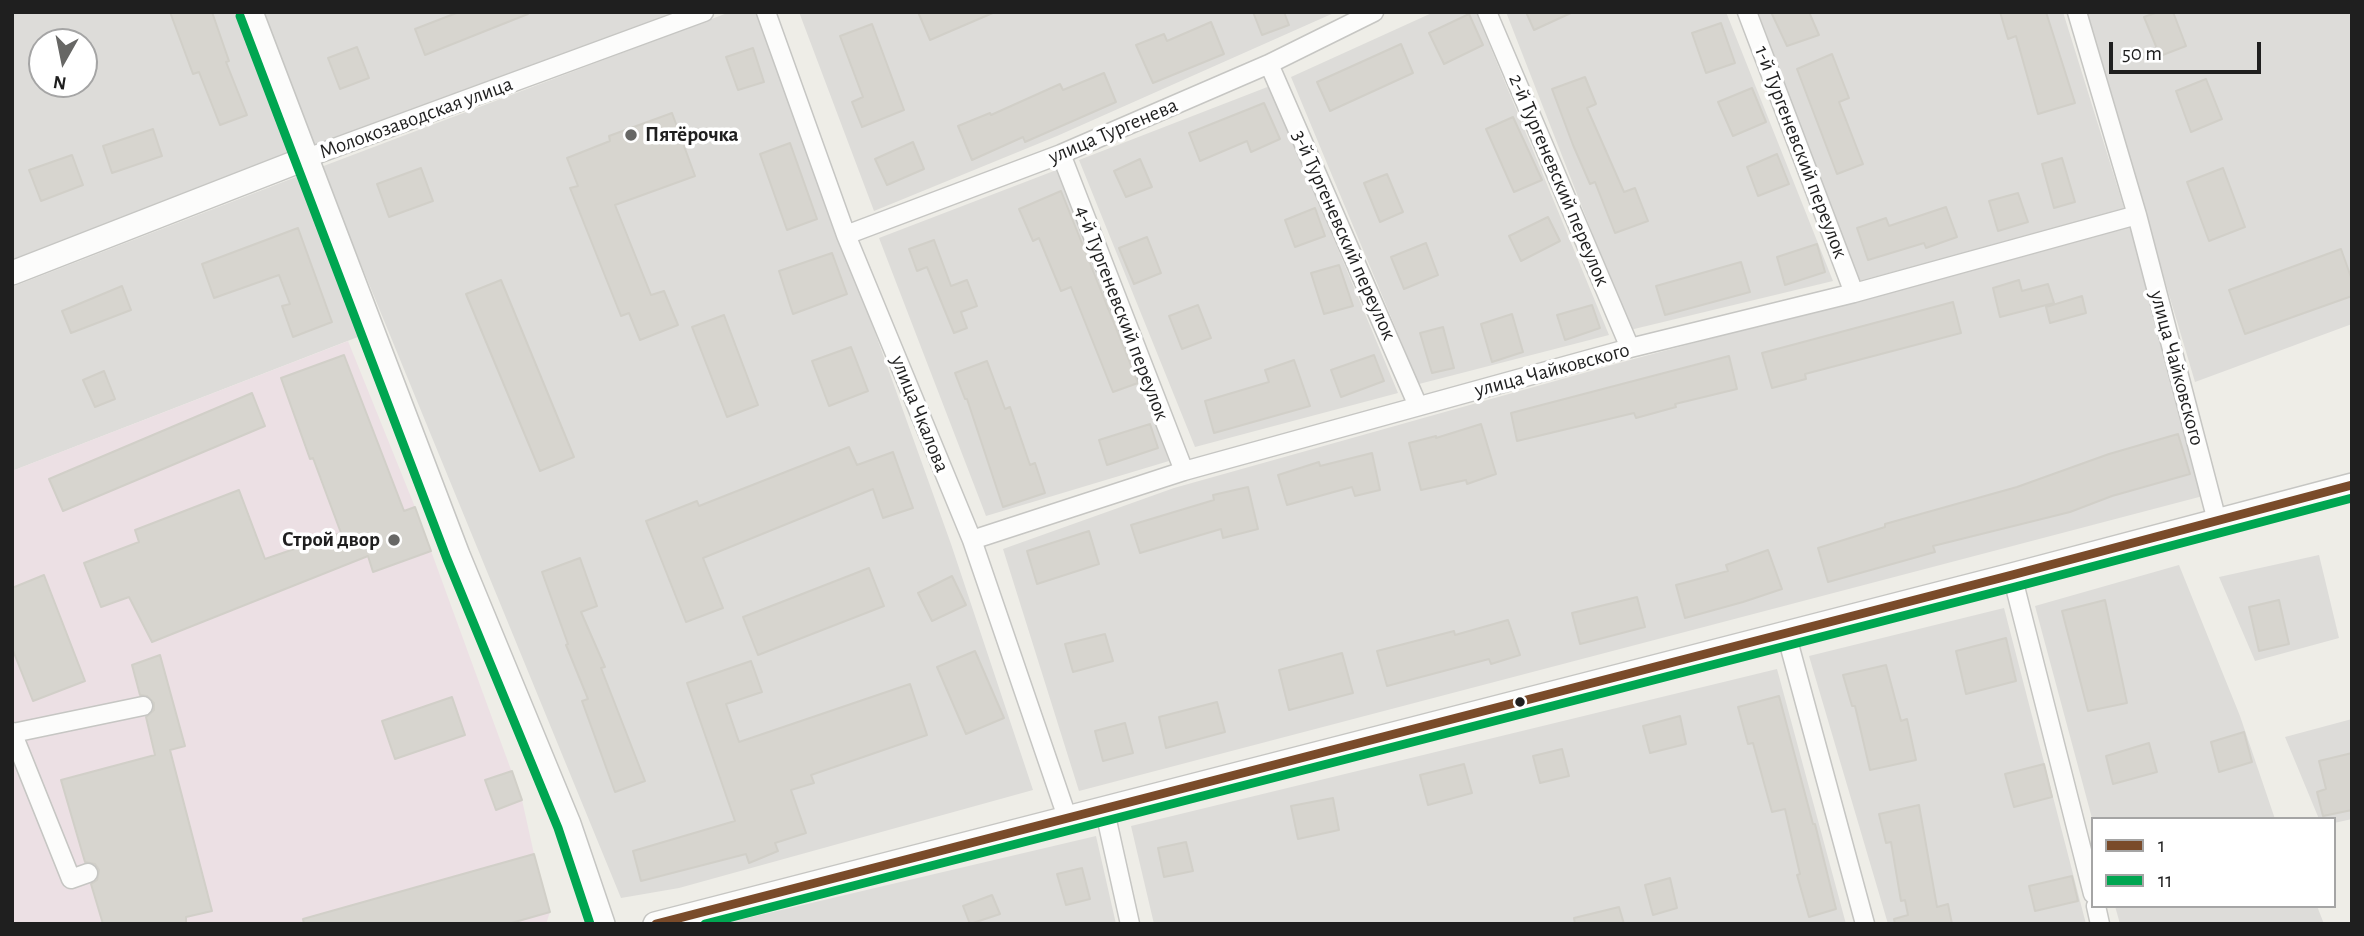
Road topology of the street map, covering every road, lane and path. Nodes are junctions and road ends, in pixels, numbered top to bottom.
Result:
1 (251, 12) edge
2 (704, 12) edge
3 (766, 12) edge
4 (1374, 12) edge
5 (1487, 12) edge
6 (1747, 12) edge
7 (2077, 12) edge
8 (1269, 64) junction
9 (1061, 154) junction
10 (307, 158) junction
11 (2137, 215) junction
12 (846, 235) junction
13 (12, 273) edge
14 (1854, 293) junction
15 (1630, 348) junction
16 (1418, 406) junction
17 (1184, 471) junction
18 (2352, 485) edge
19 (2217, 521) junction
20 (972, 540) junction
21 (2012, 575) junction
22 (1786, 633) junction
23 (143, 706) dead end
24 (13, 732) edge
25 (1104, 807) junction
26 (1067, 817) junction
27 (88, 873) dead end
28 (2091, 886) edge
29 (603, 924) edge
30 (655, 924) edge
31 (1130, 924) edge
32 (1865, 924) edge

1 - 10 street
2 - 10 street, Молокозаводская улица
3 - 12 street, улица Чкалова
4 - 8 street, улица Тургенева
5 - 15 street, 2-й Тургеневский переулок
6 - 14 street, 1-й Тургеневский переулок
7 - 11 street, улица Чайковского
8 - 9 street, улица Тургенева
8 - 16 street, 3-й Тургеневский переулок
9 - 12 street, улица Тургенева
9 - 17 street, 4-й Тургеневский переулок
10 - 13 street, Молокозаводская улица
10 - 29 street
11 - 14 street, улица Чайковского
11 - 19 street, улица Чайковского
12 - 20 street, улица Чкалова
14 - 15 street, улица Чайковского
15 - 16 street, улица Чайковского
16 - 17 street, улица Чайковского
17 - 20 street, улица Чайковского
18 - 19 street
19 - 21 street
20 - 26 street, улица Чкалова
21 - 22 street
21 - 28 street
22 - 25 street
22 - 32 street
23 - 24 street
24 - 27 street
25 - 26 street
25 - 31 street
26 - 30 street

